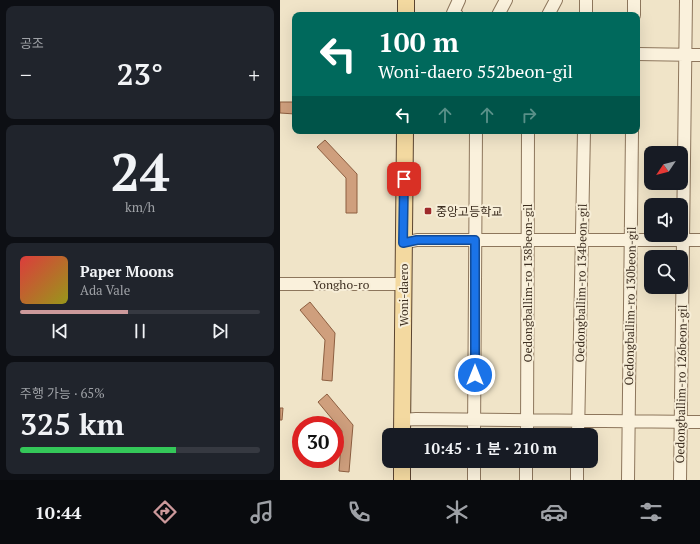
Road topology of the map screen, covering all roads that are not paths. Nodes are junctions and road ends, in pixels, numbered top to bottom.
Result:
1 (406, 0) edge
2 (459, 0) edge
3 (506, 0) edge
4 (556, 0) edge
5 (586, 0) edge
6 (634, 0) edge
7 (686, 0) edge
8 (406, 12) edge
9 (456, 12) edge
10 (500, 12) edge
11 (550, 12) edge
12 (586, 12) edge
13 (634, 12) edge
14 (640, 54) edge
15 (686, 54) junction
16 (700, 55) edge
17 (405, 134) edge
18 (476, 134) edge
19 (528, 134) edge
20 (584, 134) edge
21 (632, 134) edge
22 (684, 198) edge
23 (475, 240) junction
24 (528, 240) junction
25 (581, 240) junction
26 (631, 240) junction
27 (644, 240) edge
28 (688, 240) edge
29 (700, 240) edge
30 (683, 242) edge
31 (403, 243) junction
32 (280, 284) edge
33 (403, 284) junction
34 (474, 419) junction
35 (527, 420) junction
36 (578, 420) junction
37 (629, 421) junction
38 (681, 422) junction
39 (700, 422) edge
40 (402, 428) edge
41 (474, 428) edge
42 (527, 428) edge
43 (578, 428) edge
44 (402, 468) edge
45 (474, 468) edge
46 (526, 468) edge
47 (577, 468) edge
48 (402, 480) edge
49 (474, 480) edge
50 (526, 480) edge
51 (577, 480) edge
52 (628, 480) edge
53 (680, 480) edge

1 - 8 main road
2 - 9 street
3 - 10 street
4 - 11 street
5 - 12 street
6 - 13 street
7 - 15 street, Oedongballim-ro 126beon-gil
14 - 15 street
15 - 16 street
15 - 22 street, Oedongballim-ro 126beon-gil
17 - 31 main road, Woni-daero
18 - 23 street
19 - 24 street, Oedongballim-ro 138beon-gil
20 - 25 street, Oedongballim-ro 134beon-gil
21 - 26 street, Oedongballim-ro 130beon-gil
23 - 24 street
23 - 31 street
23 - 34 street
24 - 25 street
24 - 35 street, Oedongballim-ro 138beon-gil
25 - 26 street
25 - 36 street, Oedongballim-ro 134beon-gil
26 - 27 street
26 - 37 street, Oedongballim-ro 130beon-gil
28 - 29 street
30 - 38 street, Oedongballim-ro 126beon-gil
31 - 33 main road, Woni-daero
32 - 33 street, Yongho-ro
33 - 40 main road, Woni-daero
34 - 35 street
34 - 40 street
34 - 41 street
35 - 36 street
35 - 42 street, Oedongballim-ro 138beon-gil
36 - 37 street
36 - 43 street, Oedongballim-ro 134beon-gil
37 - 38 street
37 - 52 street, Oedongballim-ro 130beon-gil
38 - 39 street
38 - 53 street, Oedongballim-ro 126beon-gil
44 - 48 main road
45 - 49 street
46 - 50 street
47 - 51 street

